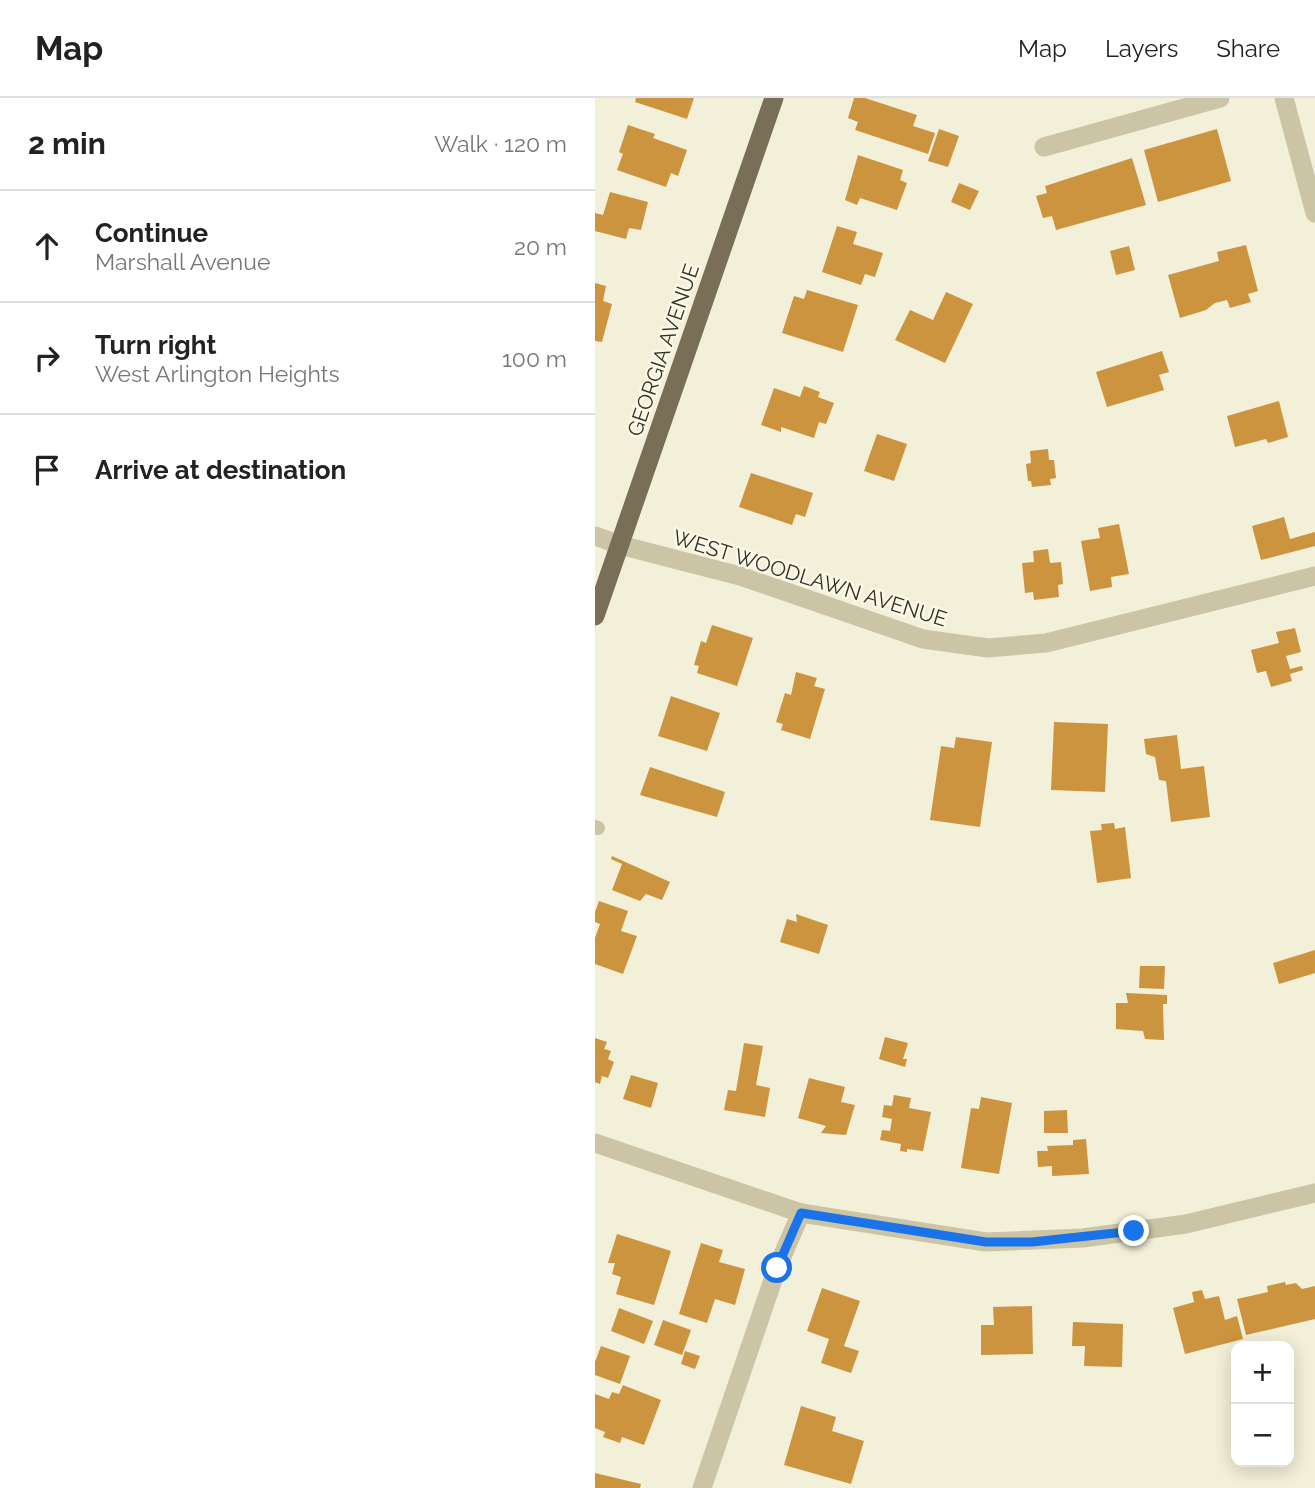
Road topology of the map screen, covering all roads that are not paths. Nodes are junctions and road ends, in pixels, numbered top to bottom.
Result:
1 (774, 98) edge
2 (1220, 98) edge
3 (1284, 98) edge
4 (1044, 147) dead end
5 (1315, 213) edge
6 (595, 536) edge
7 (619, 545) junction
8 (1315, 576) edge
9 (595, 616) edge
10 (595, 1143) edge
11 (1315, 1193) edge
12 (801, 1213) junction
13 (702, 1488) edge

1 - 7 main road, GEORGIA AVENUE
2 - 4 street
3 - 5 street
6 - 7 street, WEST WOODLAWN AVENUE
7 - 8 street, WEST WOODLAWN AVENUE
7 - 9 main road, GEORGIA AVENUE
10 - 12 street
11 - 12 street
12 - 13 street

